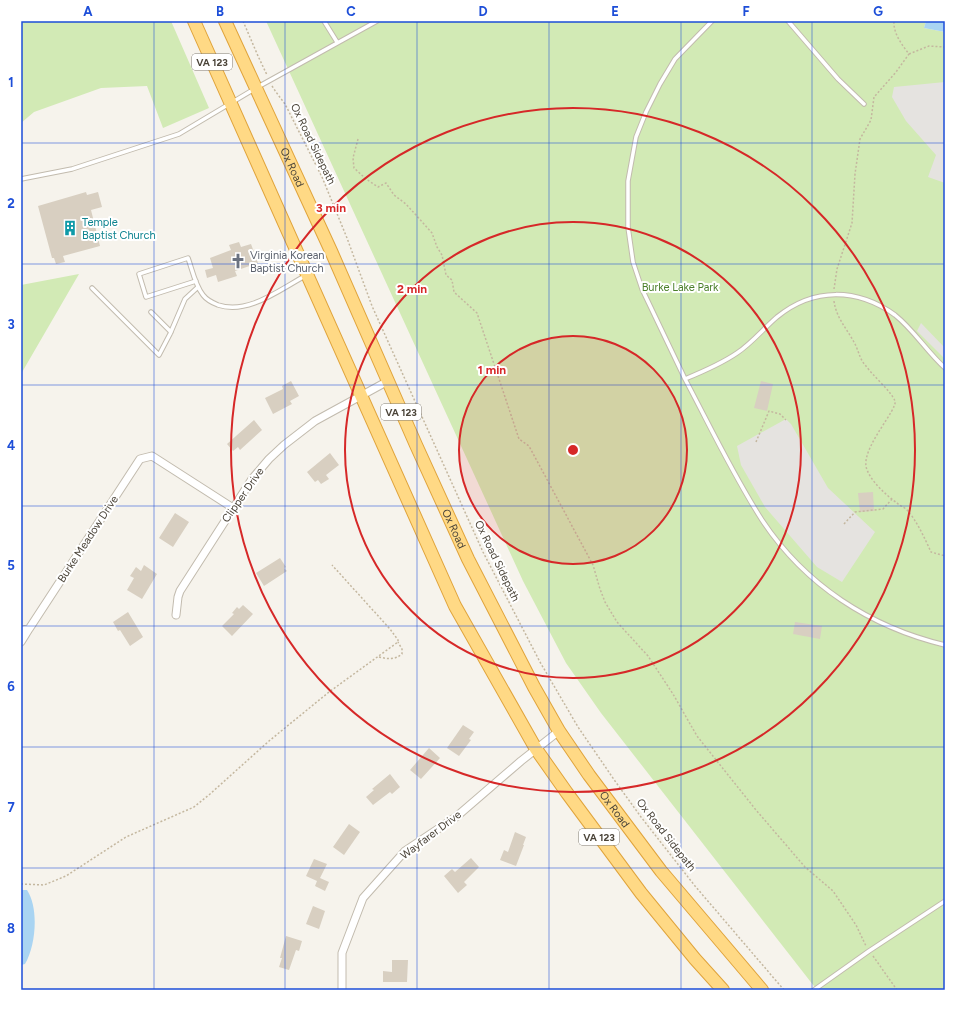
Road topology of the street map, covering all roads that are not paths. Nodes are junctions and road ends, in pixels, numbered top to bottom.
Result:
1 (194, 21) edge
2 (225, 21) edge
3 (324, 21) edge
4 (370, 21) edge
5 (378, 21) edge
6 (712, 21) edge
7 (788, 21) edge
8 (367, 26) junction
9 (337, 42) junction
10 (256, 88) junction
11 (230, 103) junction
12 (864, 104) dead end
13 (21, 179) edge
14 (306, 275) junction
15 (196, 281) junction
16 (198, 287) junction
17 (92, 288) dead end
18 (151, 312) dead end
19 (171, 332) junction
20 (945, 368) edge
21 (685, 379) junction
22 (388, 381) junction
23 (360, 396) junction
24 (233, 508) junction
25 (176, 615) dead end
26 (25, 630) edge
27 (21, 642) edge
28 (945, 645) edge
29 (559, 731) junction
30 (536, 749) junction
31 (945, 901) edge
32 (342, 990) edge
33 (723, 990) edge
34 (762, 990) edge
35 (814, 990) edge

1 - 11 highway, VA 123
2 - 10 highway, Ox Road / VA 123
3 - 9 lane
4 - 8 lane
5 - 8 lane
6 - 21 lane
7 - 12 lane
8 - 9 lane
9 - 10 lane
10 - 11 lane
10 - 22 highway, Ox Road / VA 123
11 - 13 lane
11 - 14 highway, VA 123
14 - 16 lane
14 - 23 highway, VA 123
15 - 15 lane
15 - 16 lane
16 - 19 lane
17 - 19 lane
18 - 19 lane
20 - 21 lane
21 - 28 lane
22 - 23 street, Clipper Drive
22 - 29 highway, Ox Road / VA 123
23 - 24 street, Clipper Drive
23 - 30 highway, VA 123
24 - 25 street, Clipper Drive
24 - 26 street, Burke Meadow Drive
26 - 27 street, Burke Meadow Drive
29 - 30 street, Wayfarer Drive
29 - 34 highway, Ox Road / VA 123
30 - 32 street, Wayfarer Drive
30 - 33 highway, VA 123
31 - 35 lane

